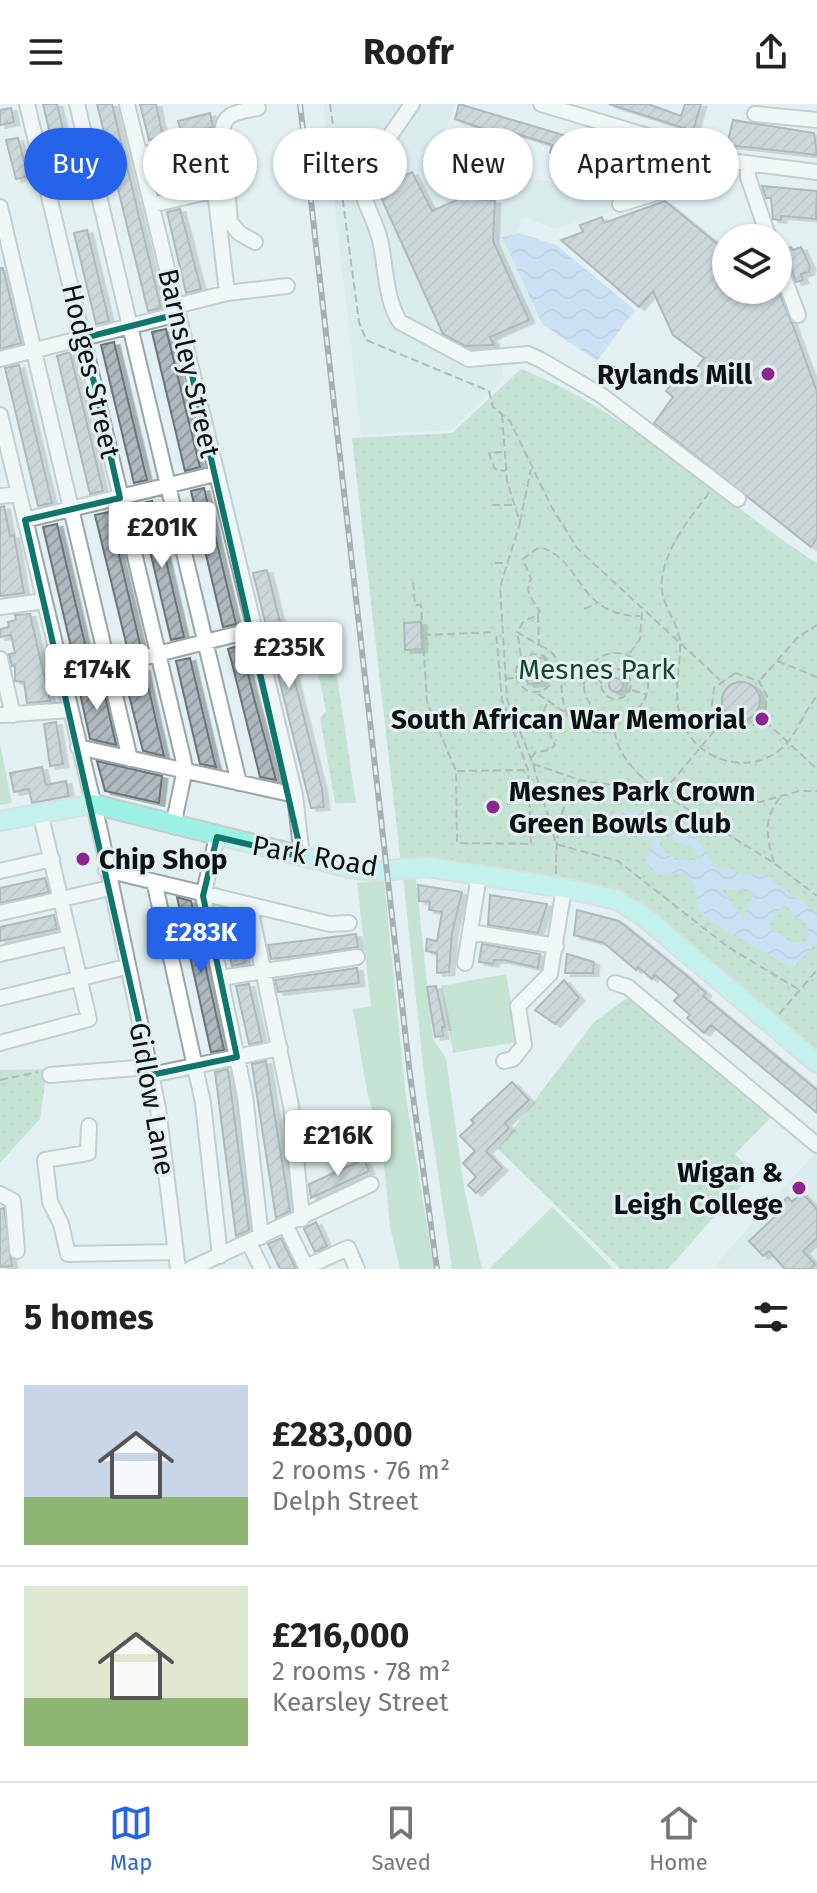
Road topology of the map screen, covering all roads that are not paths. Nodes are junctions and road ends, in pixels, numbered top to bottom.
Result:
1 (27, 104) edge
2 (77, 104) edge
3 (127, 104) edge
4 (412, 104) edge
5 (541, 104) edge
6 (258, 108) dead end
7 (755, 114) dead end
8 (817, 120) edge
9 (224, 128) edge
10 (621, 128) edge
11 (143, 154) edge
12 (140, 155) junction
13 (739, 162) edge
14 (748, 164) junction
15 (817, 172) edge
16 (228, 200) edge
17 (633, 200) edge
18 (620, 204) dead end
19 (152, 205) junction
20 (0, 207) edge
21 (764, 224) edge
22 (255, 242) dead end
23 (287, 286) dead end
24 (227, 293) junction
25 (792, 299) edge
26 (177, 310) junction
27 (798, 315) dead end
28 (132, 326) junction
29 (84, 338) junction
30 (34, 351) junction
31 (0, 359) edge
32 (0, 415) edge
33 (215, 474) junction
34 (168, 487) junction
35 (19, 494) junction
36 (0, 496) edge
37 (120, 498) junction
38 (738, 499) dead end
39 (72, 510) junction
40 (25, 520) junction
41 (44, 601) junction
42 (0, 607) edge
43 (253, 630) junction
44 (207, 642) junction
45 (159, 654) junction
46 (0, 659) edge
47 (110, 667) junction
48 (2, 676) edge
49 (62, 678) junction
50 (69, 710) junction
51 (6, 715) edge
52 (78, 747) junction
53 (130, 759) junction
54 (185, 769) junction
55 (239, 783) junction
56 (295, 795) junction
57 (93, 804) junction
58 (40, 812) junction
59 (0, 821) edge
60 (173, 826) junction
61 (217, 837) junction
62 (302, 857) junction
63 (52, 859) junction
64 (106, 870) junction
65 (0, 871) edge
66 (479, 875) junction
67 (155, 885) junction
68 (559, 887) junction
69 (110, 888) junction
70 (203, 896) junction
71 (61, 900) junction
72 (250, 907) junction
73 (0, 913) edge
74 (349, 923) dead end
75 (470, 932) junction
76 (69, 938) junction
77 (556, 946) junction
78 (0, 954) edge
79 (357, 957) dead end
80 (465, 963) dead end
81 (126, 967) junction
82 (262, 969) junction
83 (220, 978) junction
84 (79, 979) junction
85 (615, 983) dead end
86 (0, 998) edge
87 (0, 1043) edge
88 (280, 1048) junction
89 (237, 1057) junction
90 (504, 1061) dead end
91 (817, 1063) edge
92 (194, 1067) junction
93 (150, 1071) junction
94 (52, 1075) road end
95 (89, 1126) dead end
96 (816, 1146) edge
97 (371, 1184) dead end
98 (0, 1194) edge
99 (302, 1219) junction
100 (286, 1226) junction
101 (255, 1240) junction
102 (17, 1251) dead end
103 (174, 1252) junction
104 (68, 1261) edge
105 (219, 1261) edge
106 (306, 1268) edge
107 (178, 1269) edge
108 (190, 1269) edge
109 (262, 1269) edge
110 (357, 1269) edge

1 - 29 street, Hodges Street
2 - 28 street
3 - 12 street, Barnsley Street
4 - 38 street
5 - 10 street
6 - 9 street
7 - 8 street
11 - 12 street
12 - 19 street, Barnsley Street
13 - 14 street
14 - 15 street
14 - 21 street
16 - 22 street
17 - 18 street
19 - 24 street
19 - 26 street, Barnsley Street
20 - 30 street
23 - 24 street
24 - 26 street
25 - 27 street
26 - 28 street
26 - 33 street, Barnsley Street
28 - 29 street
28 - 34 street
29 - 30 street
29 - 37 street, Hodges Street
30 - 31 street
30 - 39 street
32 - 35 street, Gidlow Lane
33 - 34 street
33 - 43 street, Barnsley Street
34 - 37 street
34 - 44 street
35 - 36 street
35 - 40 street, Gidlow Lane
37 - 39 street
37 - 45 street, Hodges Street
39 - 40 street
39 - 47 street
40 - 41 street, Gidlow Lane
41 - 42 street
41 - 49 street, Gidlow Lane
43 - 44 street
43 - 56 street, Barnsley Street
44 - 45 street
44 - 55 street
45 - 47 street
45 - 54 street, Hodges Street
46 - 48 street
47 - 49 street
47 - 53 street
48 - 51 street
49 - 50 street, Gidlow Lane
50 - 51 street
50 - 52 street, Gidlow Lane
52 - 53 street
52 - 57 street, Gidlow Lane
53 - 54 street
54 - 55 street
54 - 60 street, Hodges Street
55 - 56 street
56 - 62 street, Barnsley Street
57 - 58 main road, Park Road
57 - 60 main road, Park Road
57 - 64 street, Gidlow Lane
58 - 59 main road, Park Road
58 - 63 street
60 - 61 main road, Park Road
61 - 62 main road, Park Road
61 - 70 street
62 - 66 main road, Park Road
63 - 65 street
63 - 71 street
64 - 67 street
64 - 69 street, Gidlow Lane
66 - 68 main road, Park Road
66 - 75 street
67 - 70 street
67 - 92 street
68 - 77 street
68 - 91 main road, Park Road
69 - 71 street
69 - 81 street, Gidlow Lane
70 - 72 street
70 - 83 street
71 - 73 street
71 - 76 street
72 - 74 street
72 - 82 street
75 - 77 street
75 - 80 street
76 - 78 street
76 - 84 street
77 - 90 street
79 - 82 street
81 - 84 street
81 - 93 street, Gidlow Lane
82 - 83 street
82 - 88 street
83 - 89 street
84 - 86 street
84 - 87 street
85 - 96 street
88 - 89 street
88 - 99 street
89 - 92 street
89 - 101 street
92 - 93 street
92 - 105 street
93 - 94 street
93 - 103 street, Gidlow Lane
95 - 104 street
97 - 99 street
98 - 102 street
99 - 100 street
100 - 101 street
100 - 106 street
101 - 105 street
101 - 109 street
103 - 104 street
103 - 107 street, Gidlow Lane
105 - 108 street
106 - 110 street

